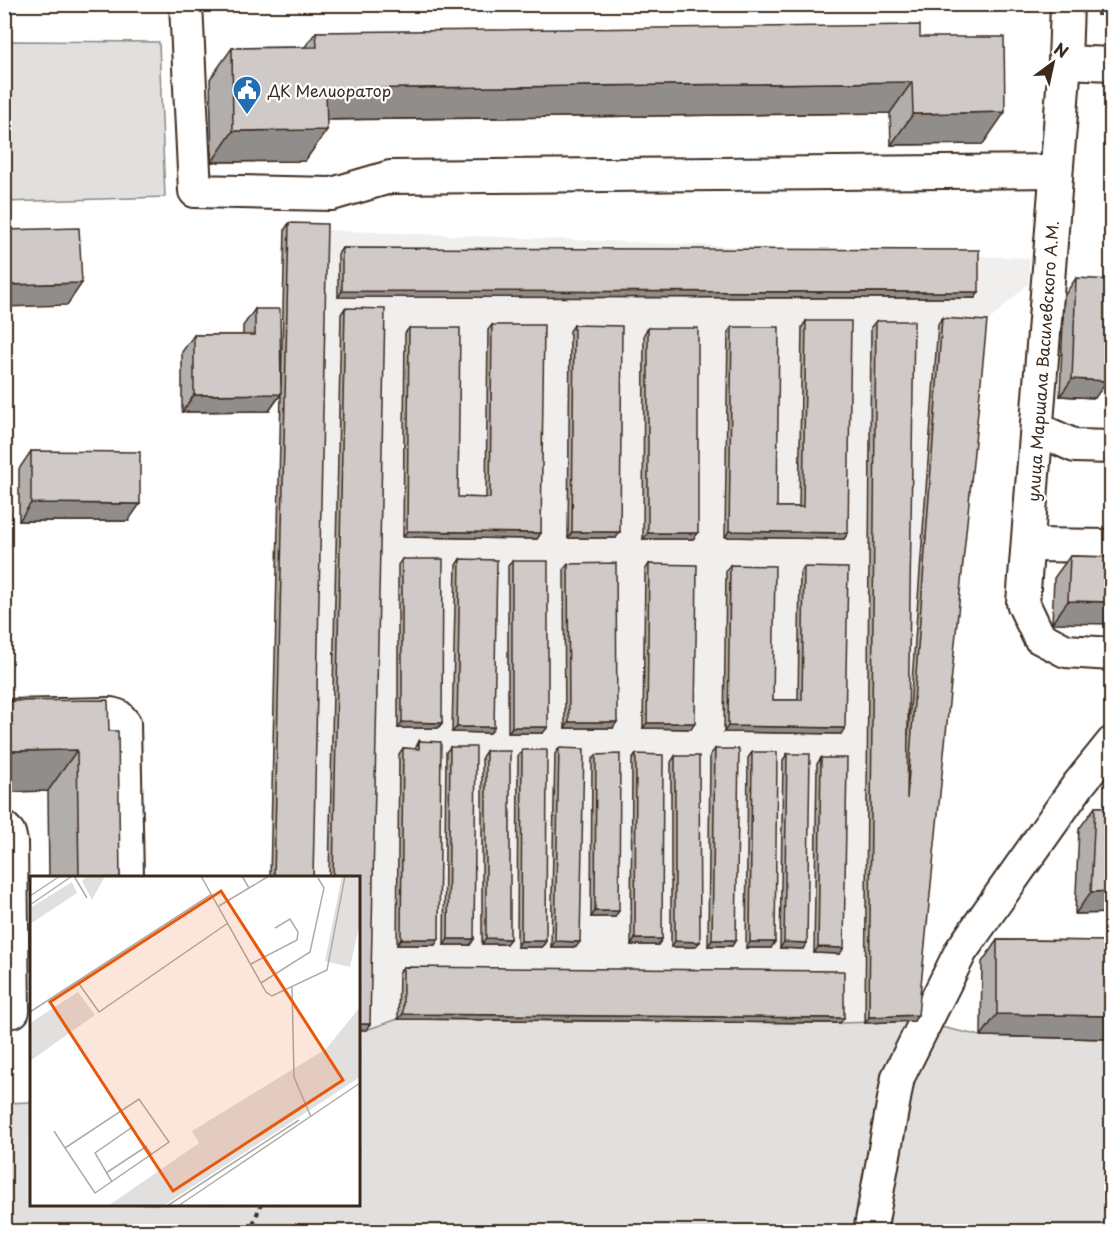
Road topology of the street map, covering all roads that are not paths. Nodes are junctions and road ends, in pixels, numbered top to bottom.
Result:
1 (186, 4) edge
2 (1067, 4) edge
3 (1065, 62) junction
4 (1112, 64) edge
5 (1056, 171) junction
6 (1037, 429) junction
7 (1075, 446) junction
8 (1112, 447) edge
9 (1035, 463) junction
10 (1029, 545) junction
11 (1112, 546) edge
12 (1112, 654) edge
13 (4, 716) edge
14 (1112, 743) edge
15 (4, 828) edge
16 (128, 876) edge
17 (8, 952) edge
18 (16, 1011) edge
19 (870, 1232) edge

1 - 5 street
2 - 3 street, улица Маршала Василевского А.М.
3 - 4 street
3 - 5 street, улица Маршала Василевского А.М.
5 - 6 street, улица Маршала Василевского А.М.
6 - 7 street
6 - 9 street, улица Маршала Василевского А.М.
7 - 8 street
7 - 9 street
9 - 10 street, улица Маршала Василевского А.М.
10 - 11 street
10 - 12 street, улица Маршала Василевского А.М.
13 - 16 street
14 - 19 street
15 - 17 street
17 - 18 street

